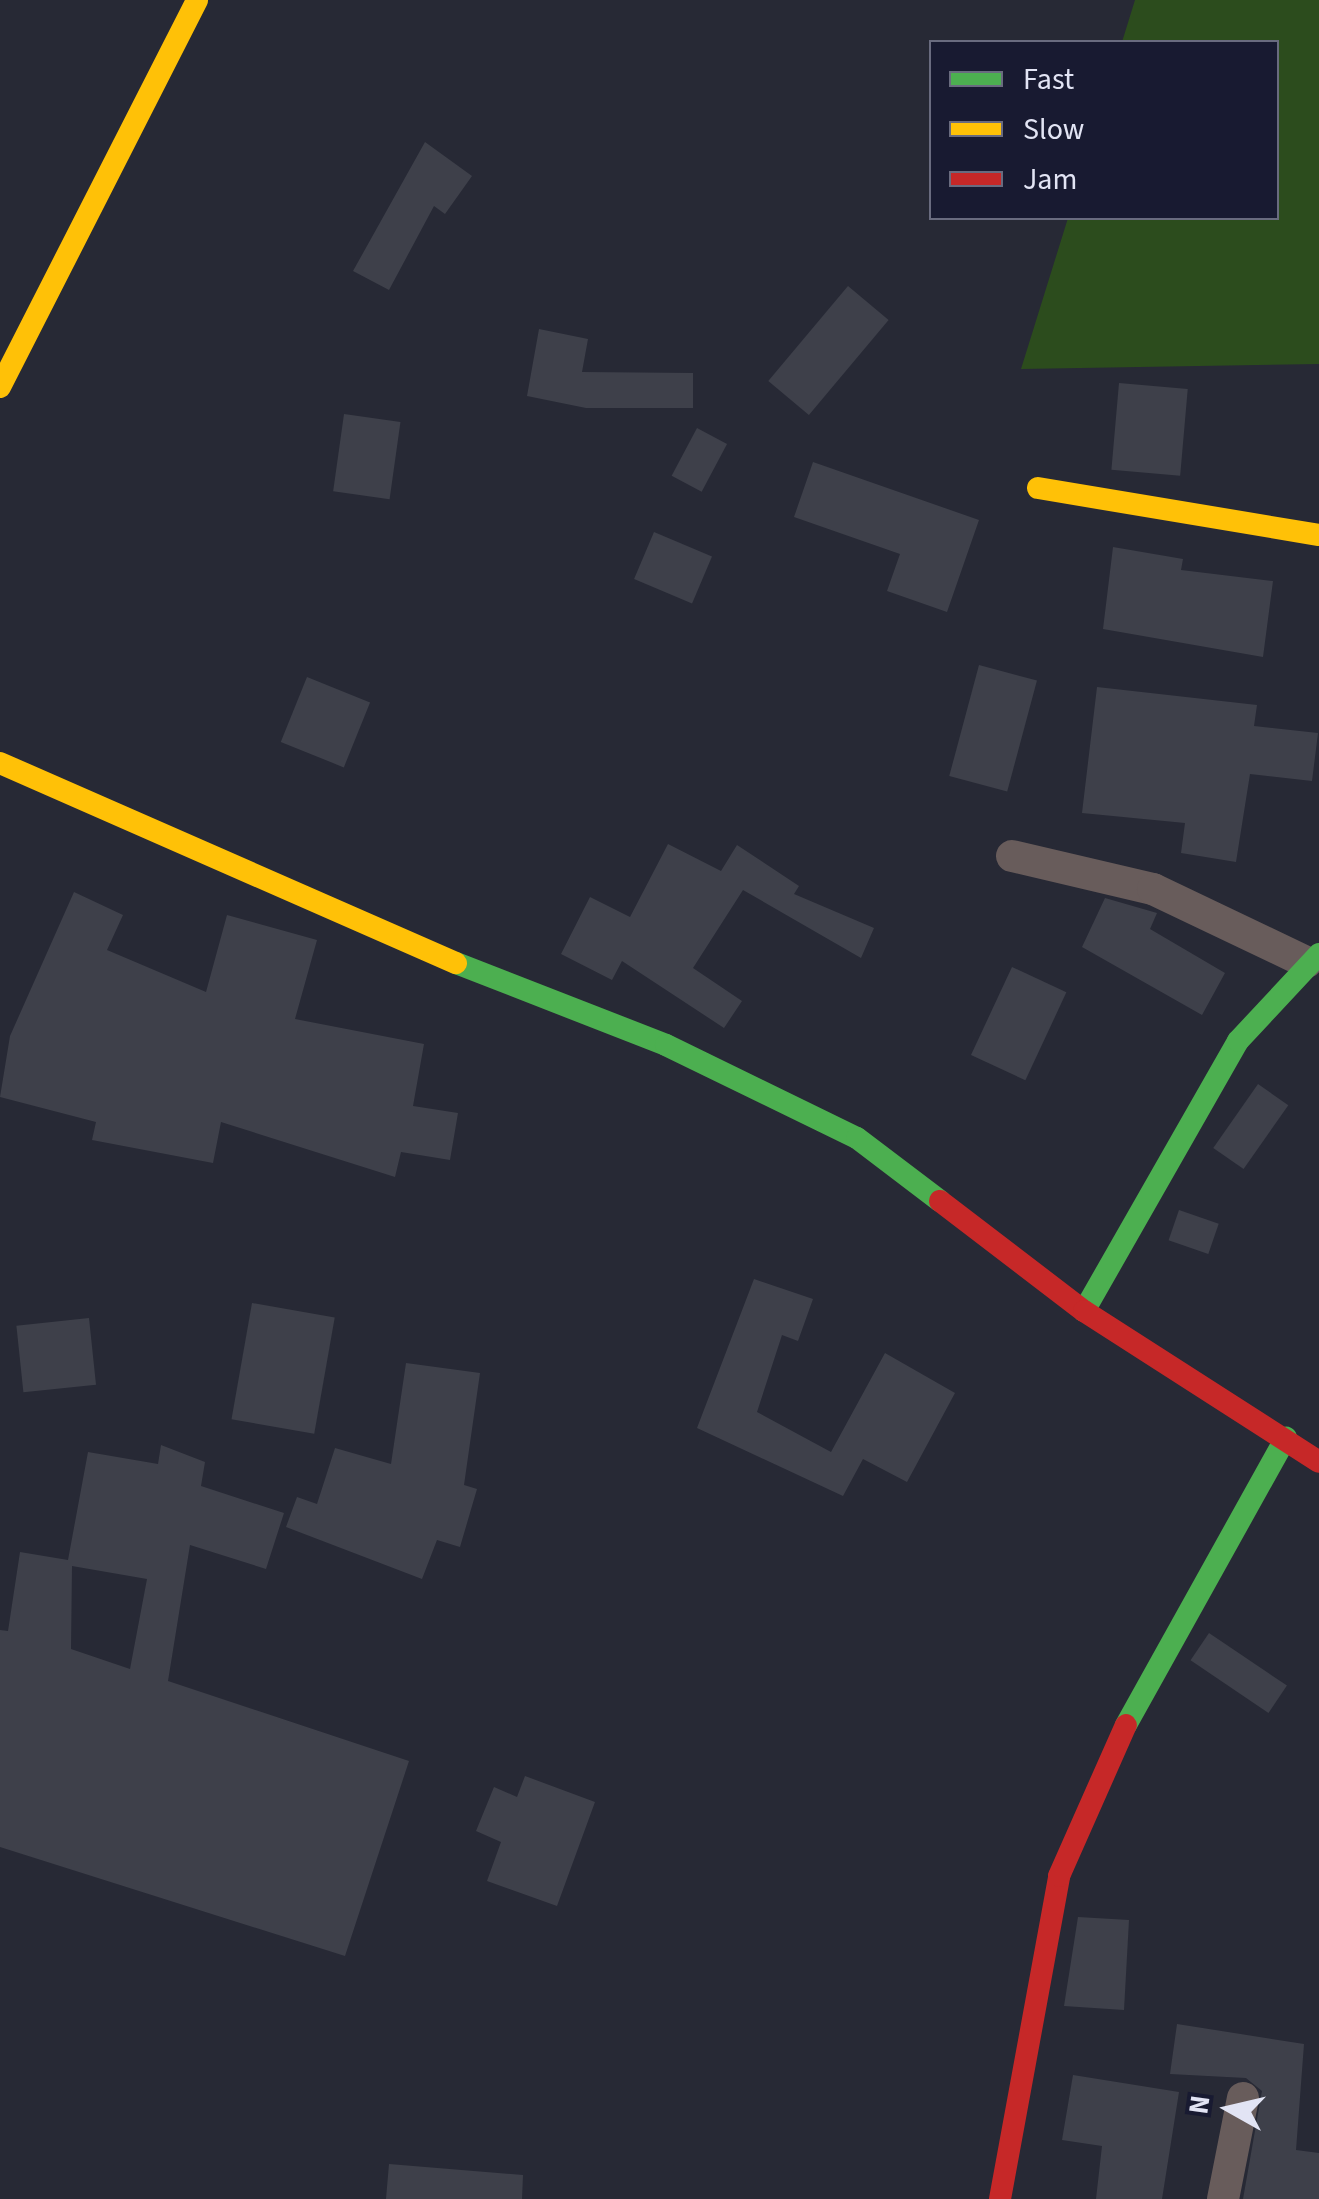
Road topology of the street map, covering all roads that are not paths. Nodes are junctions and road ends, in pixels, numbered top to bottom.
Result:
1 (198, 0) edge
2 (0, 387) edge
3 (1038, 488) dead end
4 (1319, 535) edge
5 (0, 763) edge
6 (1012, 856) dead end
7 (1313, 958) edge
8 (1084, 1312) junction
9 (1286, 1438) junction
10 (1319, 1462) edge
11 (1243, 2098) dead end
12 (1000, 2199) edge
13 (1223, 2199) edge

1 - 2 street
3 - 4 street
5 - 8 street
6 - 7 street
7 - 8 street
8 - 9 street
9 - 10 street
9 - 12 street
11 - 13 street

